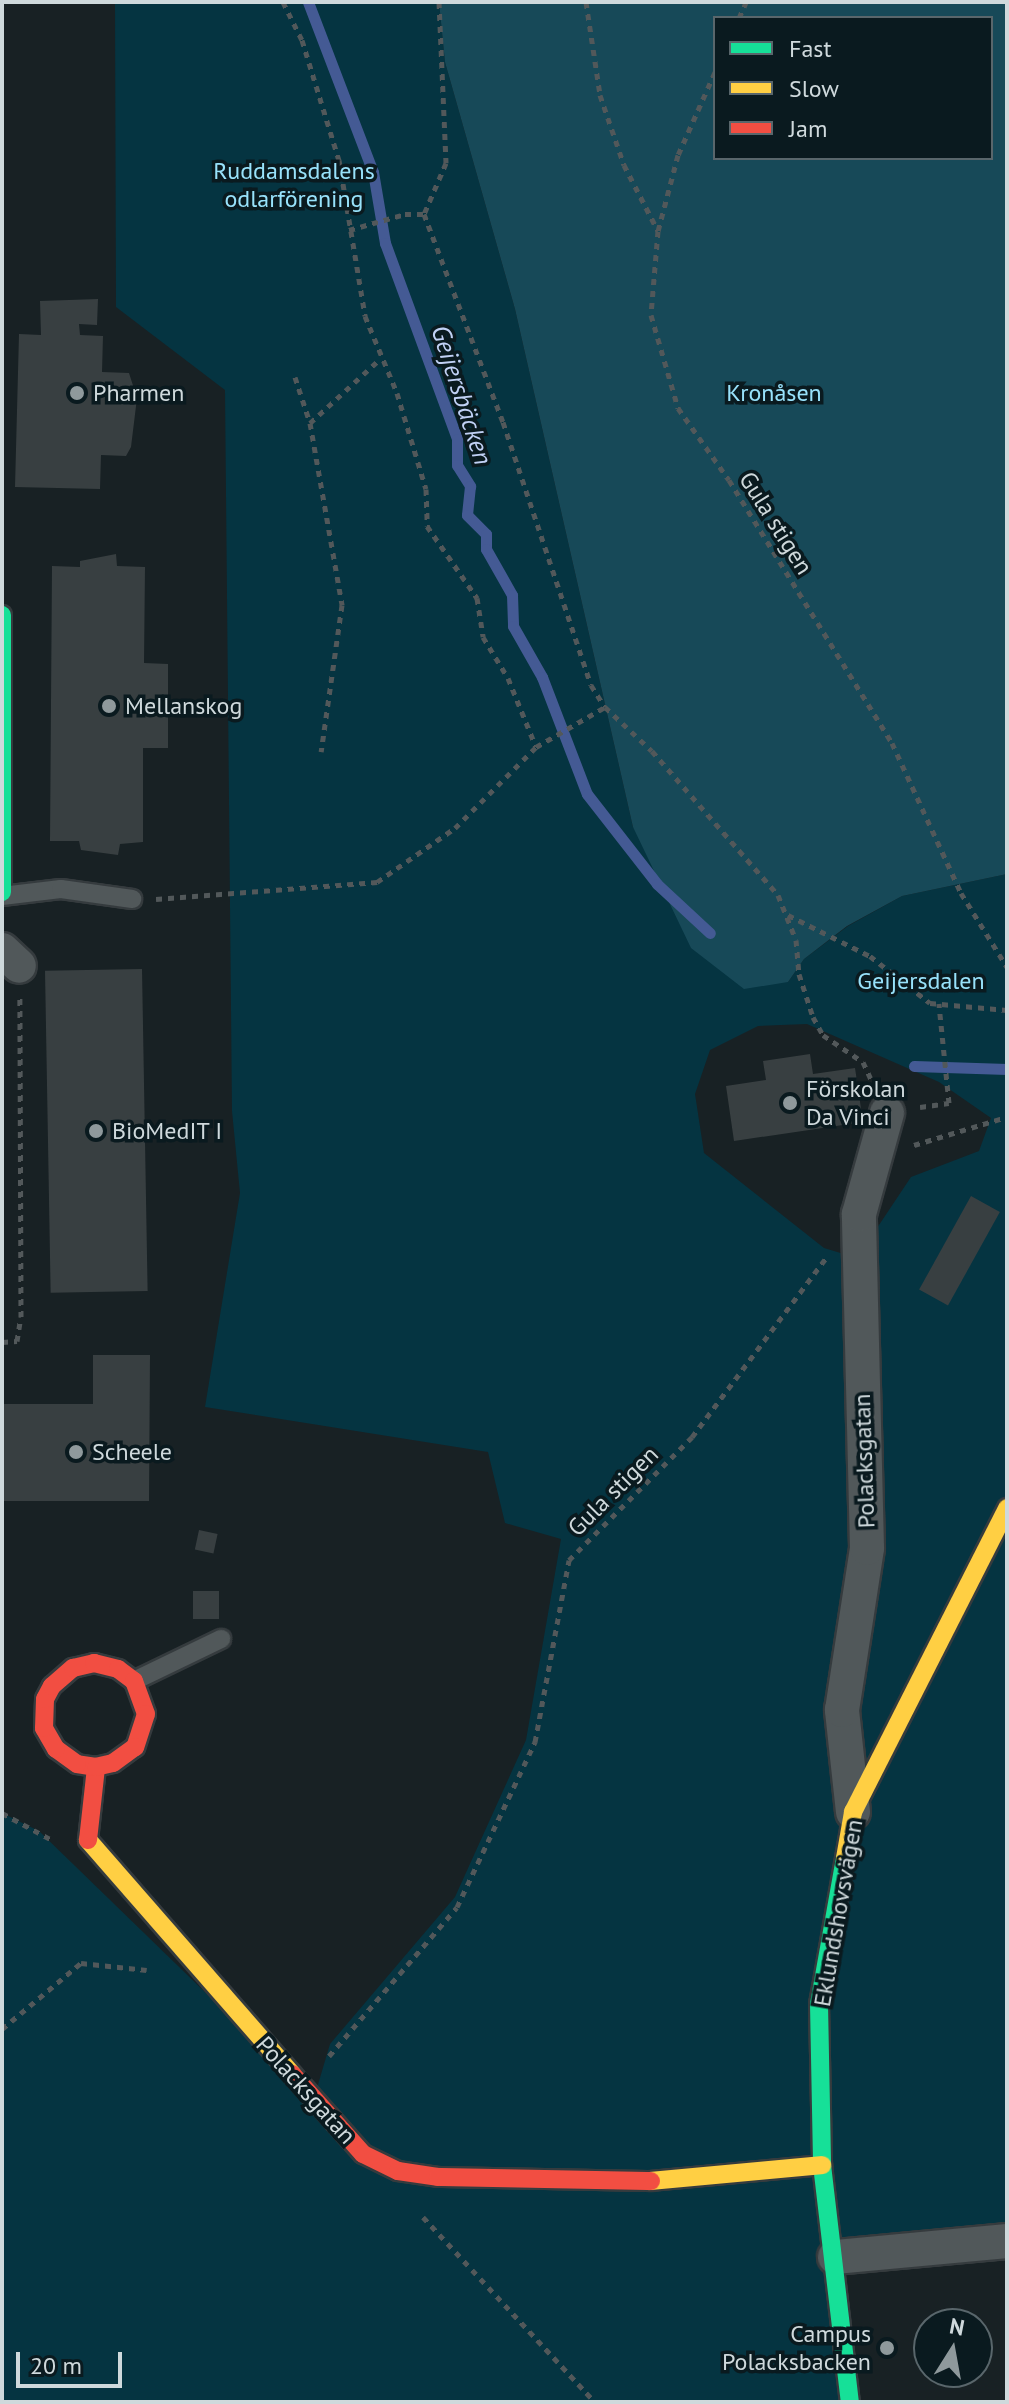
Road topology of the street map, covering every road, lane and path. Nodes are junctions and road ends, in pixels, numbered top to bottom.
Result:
1 (283, 2) edge
2 (439, 2) edge
3 (586, 2) edge
4 (713, 76) edge
5 (424, 214) junction
6 (349, 230) junction
7 (658, 231) junction
8 (380, 359) junction
9 (295, 377) dead end
10 (310, 423) junction
11 (2, 615) edge
12 (605, 707) junction
13 (536, 747) junction
14 (321, 752) dead end
15 (2, 894) edge
16 (132, 899) joint
17 (788, 915) junction
18 (10, 958) edge
19 (1007, 967) edge
20 (939, 1004) junction
21 (1007, 1010) edge
22 (947, 1092) dead end
23 (887, 1113) joint
24 (1007, 1117) edge
25 (901, 1149) dead end
26 (859, 1214) junction
27 (2, 1342) edge
28 (1007, 1508) edge
29 (221, 1639) dead end
30 (134, 1681) junction
31 (96, 1767) junction
32 (853, 1812) junction
33 (160, 1971) dead end
34 (2, 2029) edge
35 (298, 2081) junction
36 (822, 2165) junction
37 (415, 2214) dead end
38 (1007, 2241) edge
39 (835, 2257) junction
40 (595, 2402) edge
41 (850, 2402) edge

1 - 6 path
2 - 5 path
3 - 7 path
4 - 7 path, Gula stigen
5 - 6 path
5 - 12 path
6 - 8 path
7 - 19 path, Gula stigen
8 - 10 path
8 - 13 path
9 - 10 path
10 - 14 path
11 - 15 street
12 - 13 path
12 - 17 path
13 - 16 path
15 - 16 lane
17 - 20 path
17 - 23 path
18 - 27 path
20 - 21 path
20 - 22 path
23 - 26 street, Polacksgatan
24 - 25 path
26 - 32 street, Polacksgatan
26 - 35 path, Gula stigen
28 - 32 street, Eklundshovsvägen
29 - 30 lane
30 - 31 street
30 - 31 street
31 - 35 street, Polacksgatan
32 - 36 street, Eklundshovsvägen
33 - 34 path
35 - 36 street, Polacksgatan
36 - 39 street, Eklundshovsvägen
37 - 40 path
38 - 39 street
39 - 41 street, Eklundshovsvägen

